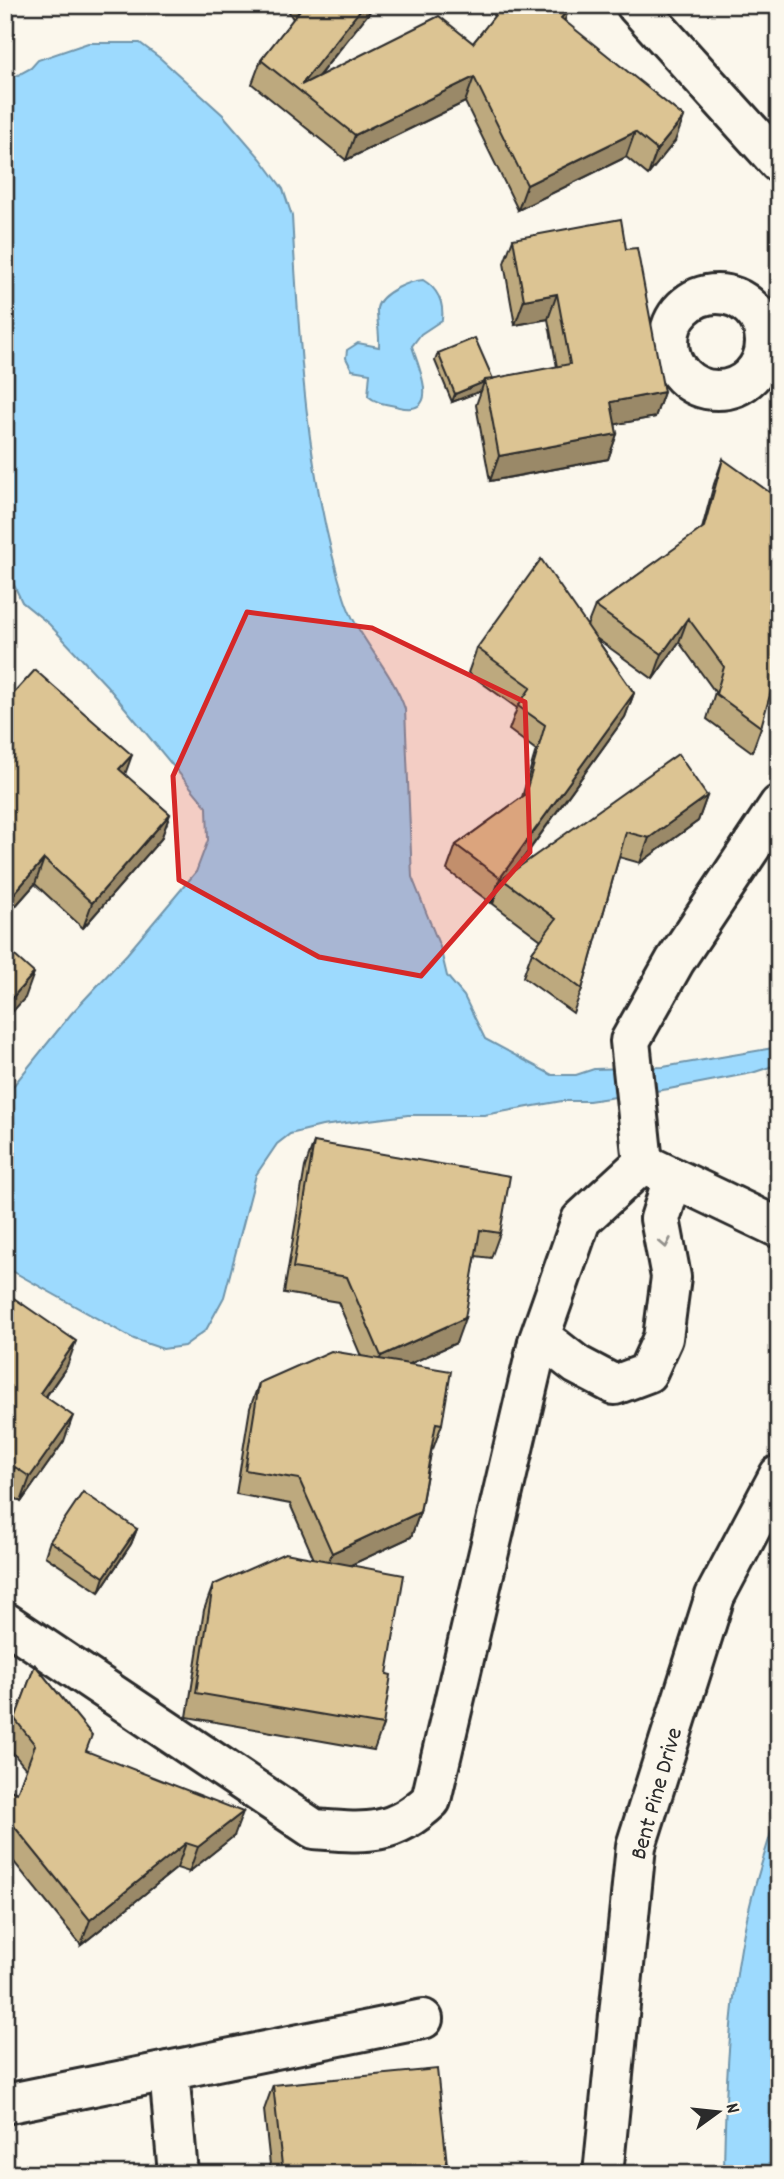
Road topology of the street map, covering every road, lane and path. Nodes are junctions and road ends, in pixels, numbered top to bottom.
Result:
1 (636, 5) edge
2 (779, 163) edge
3 (779, 805) edge
4 (658, 1170) junction
5 (779, 1228) edge
6 (538, 1342) junction
7 (779, 1475) edge
8 (5, 1622) edge
9 (423, 2019) dead end
10 (169, 2071) junction
11 (5, 2104) edge
12 (178, 2174) edge
13 (603, 2174) edge

1 - 2 street
3 - 4 street
4 - 5 street
4 - 6 street
4 -> 6 street
6 - 8 street
7 - 13 street, Bent Pine Drive
9 - 10 street
10 - 11 street
10 - 12 street

